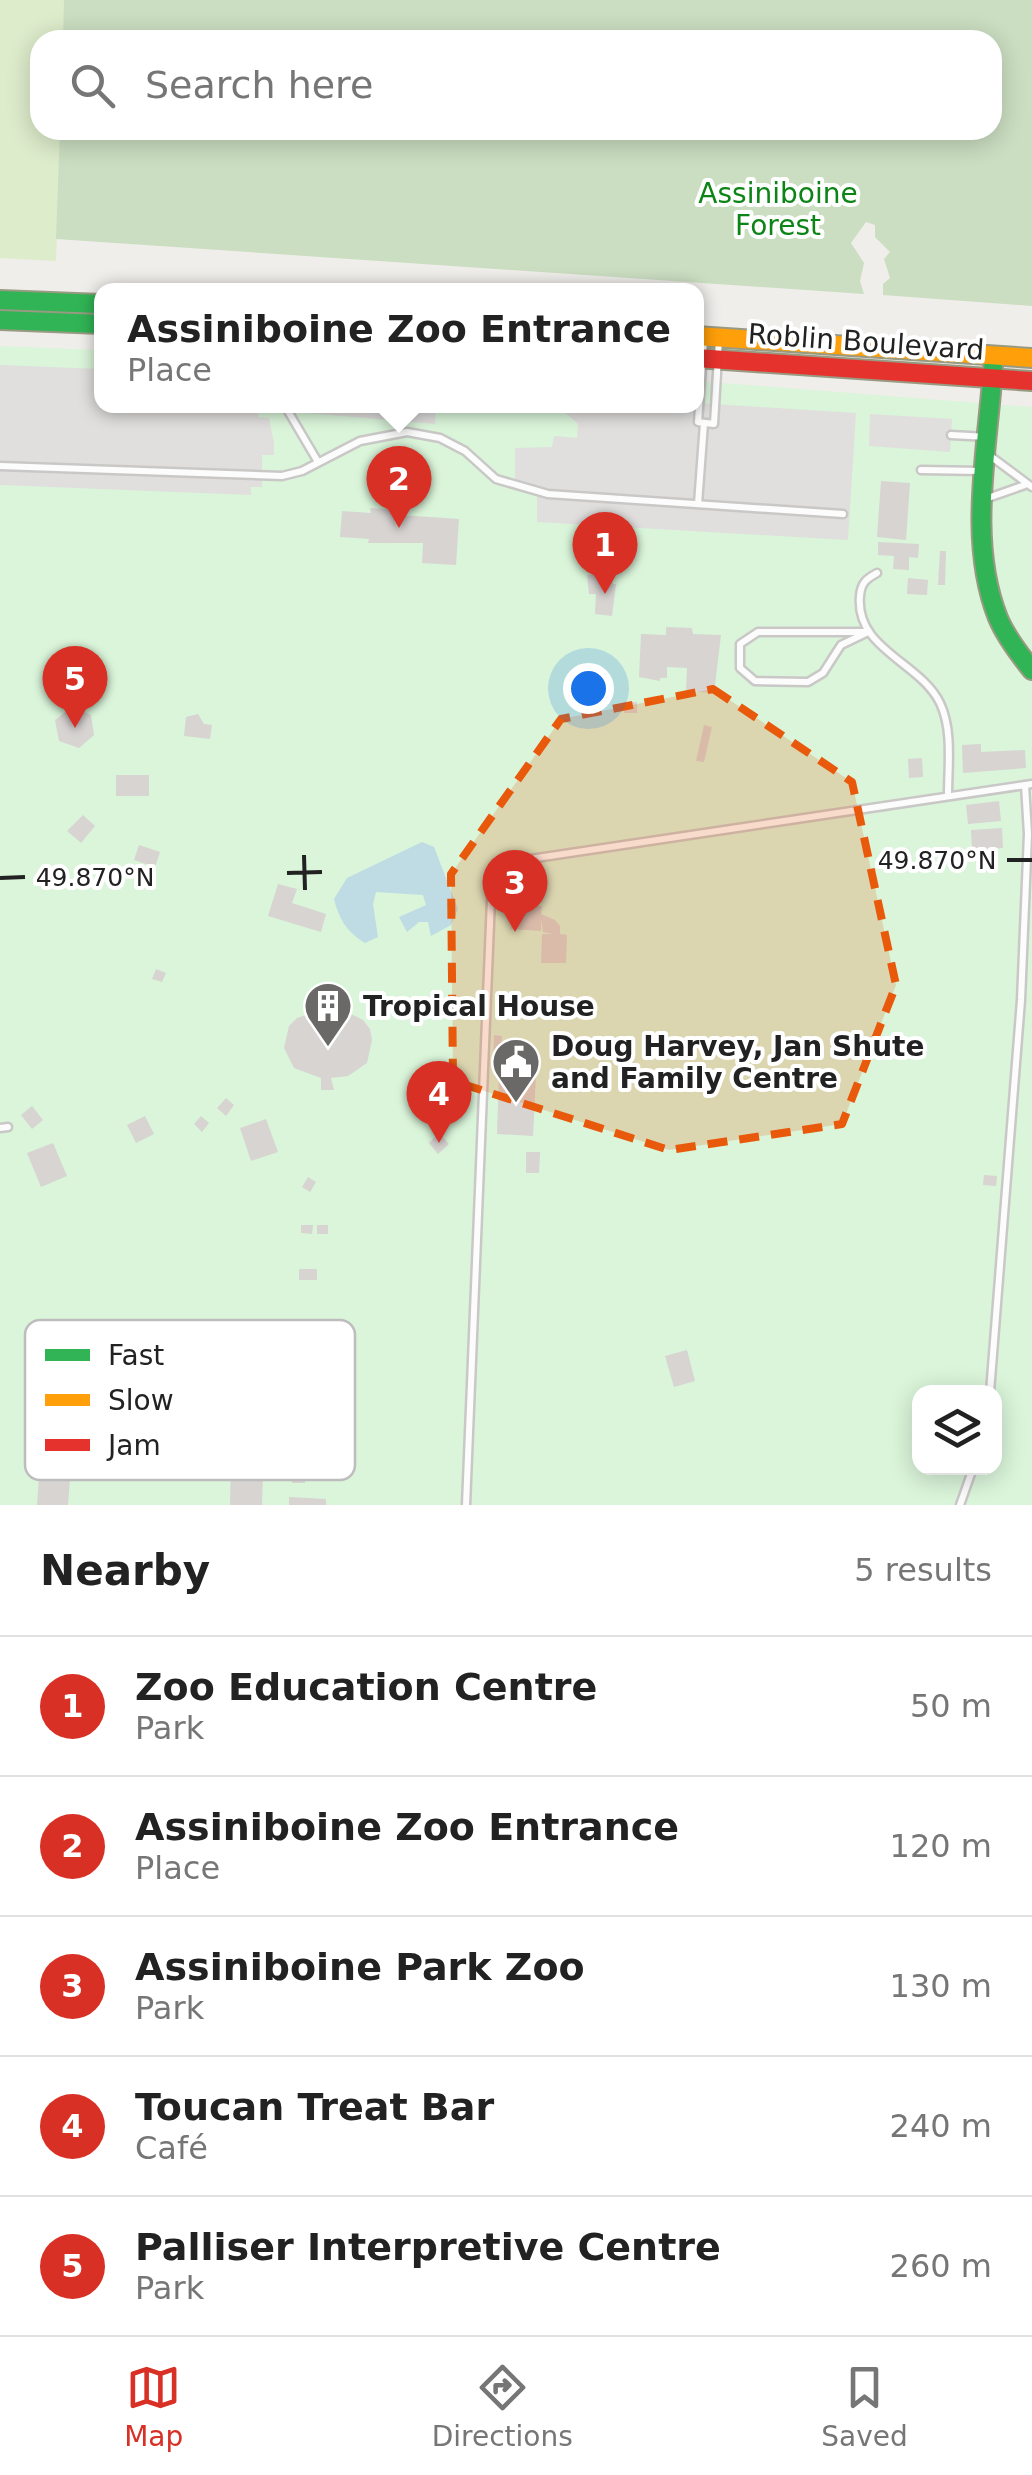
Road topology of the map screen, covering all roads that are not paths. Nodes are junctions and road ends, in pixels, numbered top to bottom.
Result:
1 (0, 300) edge
2 (94, 304) edge
3 (0, 320) edge
4 (94, 324) edge
5 (706, 337) edge
6 (994, 356) junction
7 (706, 358) edge
8 (1032, 358) edge
9 (993, 378) junction
10 (1032, 381) edge
11 (704, 384) edge
12 (289, 413) edge
13 (702, 413) edge
14 (701, 423) junction
15 (951, 435) dead end
16 (988, 454) junction
17 (318, 462) junction
18 (0, 466) edge
19 (920, 470) dead end
20 (1029, 486) edge
21 (986, 499) junction
22 (698, 504) junction
23 (843, 514) dead end
24 (877, 573) dead end
25 (868, 632) junction
26 (1032, 670) edge
27 (1028, 785) edge
28 (948, 795) junction
29 (991, 1385) edge
30 (971, 1475) edge
31 (466, 1505) edge
32 (960, 1505) edge

1 - 2 main road
3 - 4 main road
5 - 6 main road, Roblin Boulevard
5 - 7 lane
5 - 7 lane
6 - 8 main road, Roblin Boulevard
6 - 9 main road
7 - 9 main road, Roblin Boulevard
7 - 11 lane
7 - 14 lane
9 - 10 main road, Roblin Boulevard
9 - 16 main road
12 - 17 lane
13 - 14 lane
14 - 22 lane
15 - 16 lane
16 - 19 lane
16 - 20 lane
16 - 21 main road
17 - 18 lane
17 - 22 lane
20 - 21 lane
21 - 26 main road
22 - 23 lane
24 - 25 lane
25 - 25 lane
25 - 28 lane
27 - 28 lane
27 - 29 lane
28 - 31 lane
30 - 32 lane

